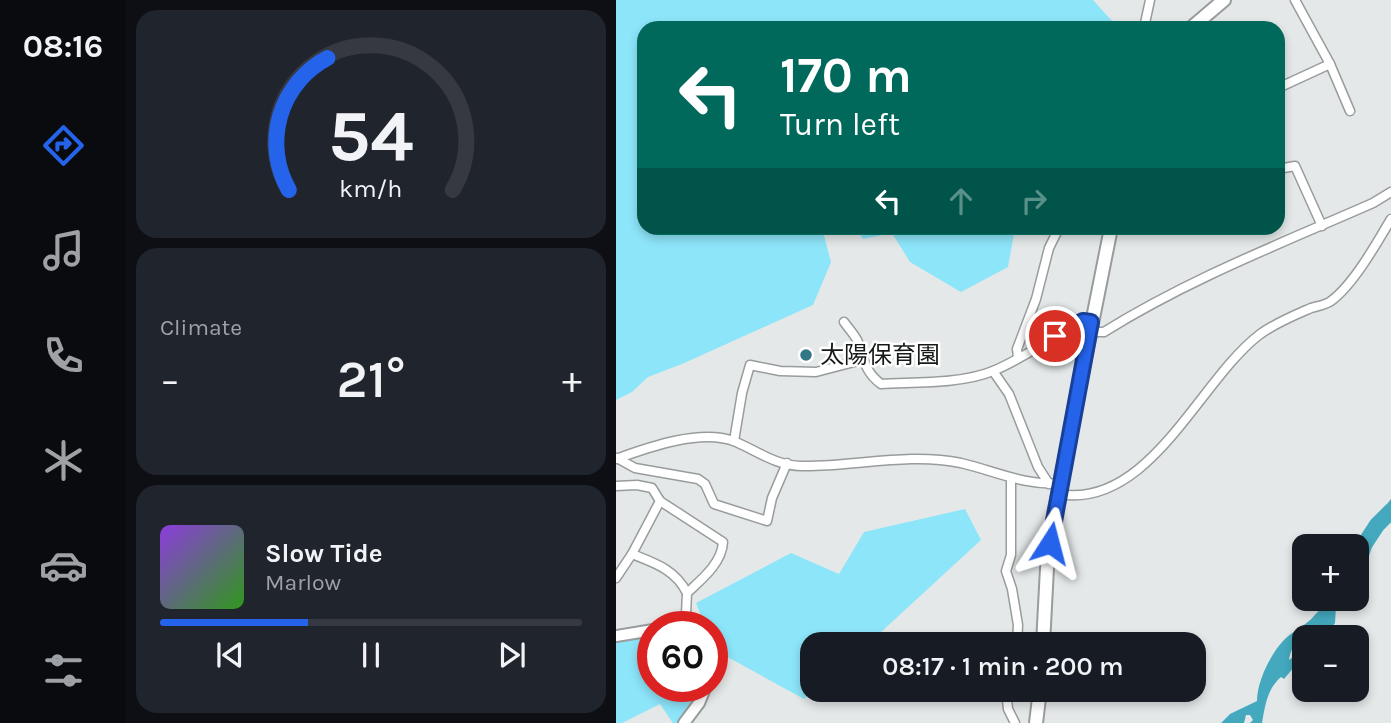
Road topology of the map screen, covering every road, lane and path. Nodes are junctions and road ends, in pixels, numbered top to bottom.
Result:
1 (1150, 0) edge
2 (1224, 0) edge
3 (1295, 0) edge
4 (1146, 21) edge
5 (1199, 21) edge
6 (1330, 64) junction
7 (1285, 85) edge
8 (1350, 111) dead end
9 (1285, 168) edge
10 (1391, 192) edge
11 (1391, 219) edge
12 (1322, 226) junction
13 (1056, 235) edge
14 (1110, 235) edge
15 (844, 322) dead end
16 (1091, 322) junction
17 (1018, 357) junction
18 (862, 360) junction
19 (993, 371) junction
20 (734, 441) junction
21 (617, 458) edge
22 (787, 463) junction
23 (1011, 478) junction
24 (616, 486) edge
25 (1056, 487) junction
26 (660, 501) junction
27 (632, 554) junction
28 (616, 578) edge
29 (687, 593) junction
30 (686, 611) edge
31 (1018, 632) edge
32 (1044, 632) edge
33 (637, 633) edge
34 (616, 636) edge
35 (699, 702) edge
36 (1007, 702) edge
37 (1039, 702) edge
38 (684, 723) edge
39 (1015, 723) edge
40 (1036, 723) edge

1 - 4 street
2 - 5 main road
3 - 6 street
6 - 7 street
6 - 8 street
9 - 12 street
10 - 12 street
11 - 25 street
12 - 16 street
13 - 17 street
14 - 16 main road
15 - 18 street
16 - 17 street
16 - 25 main road
17 - 19 street
18 - 19 street
18 - 20 street
19 - 25 street
20 - 21 street
20 - 22 street
21 - 22 street
22 - 23 street
23 - 25 street
23 - 31 street
24 - 26 street
25 - 32 main road
26 - 27 street
26 - 29 street
27 - 28 street
27 - 29 street
29 - 30 street
33 - 34 street
35 - 38 street
36 - 39 street
37 - 40 main road

